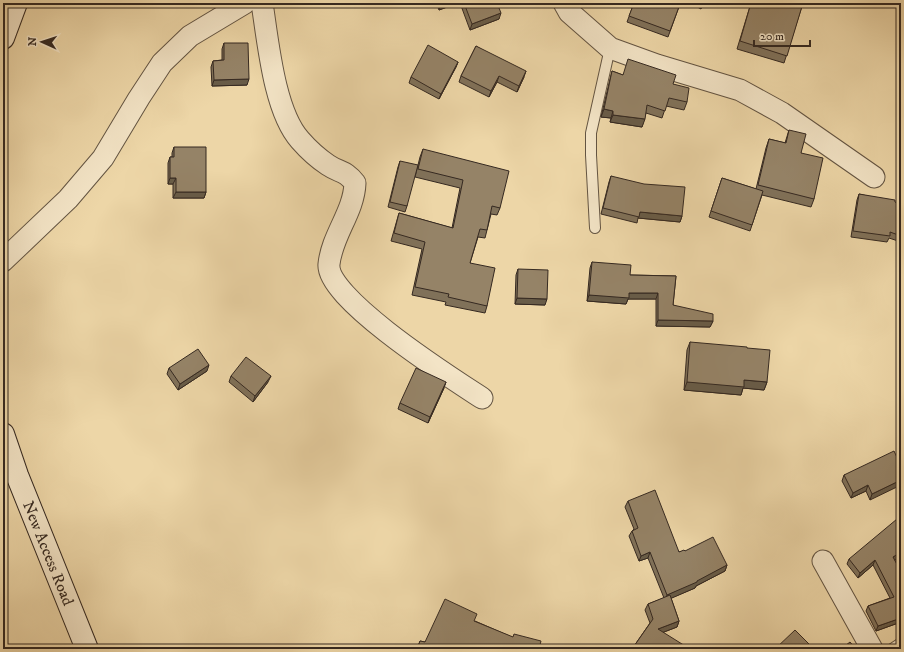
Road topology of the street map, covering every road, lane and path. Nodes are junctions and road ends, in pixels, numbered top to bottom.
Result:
1 (16, 3) edge
2 (245, 3) edge
3 (262, 3) edge
4 (564, 3) edge
5 (3, 38) edge
6 (610, 48) junction
7 (874, 177) dead end
8 (595, 228) dead end
9 (3, 261) edge
10 (482, 398) dead end
11 (3, 434) edge
12 (823, 561) dead end
13 (901, 643) edge
14 (81, 646) edge
15 (872, 649) edge
16 (892, 649) edge

1 - 5 main road
2 - 9 street
3 - 10 street
4 - 6 street
6 - 7 street
6 - 8 lane
11 - 14 main road, New Access Road
12 - 15 street
13 - 16 lane

